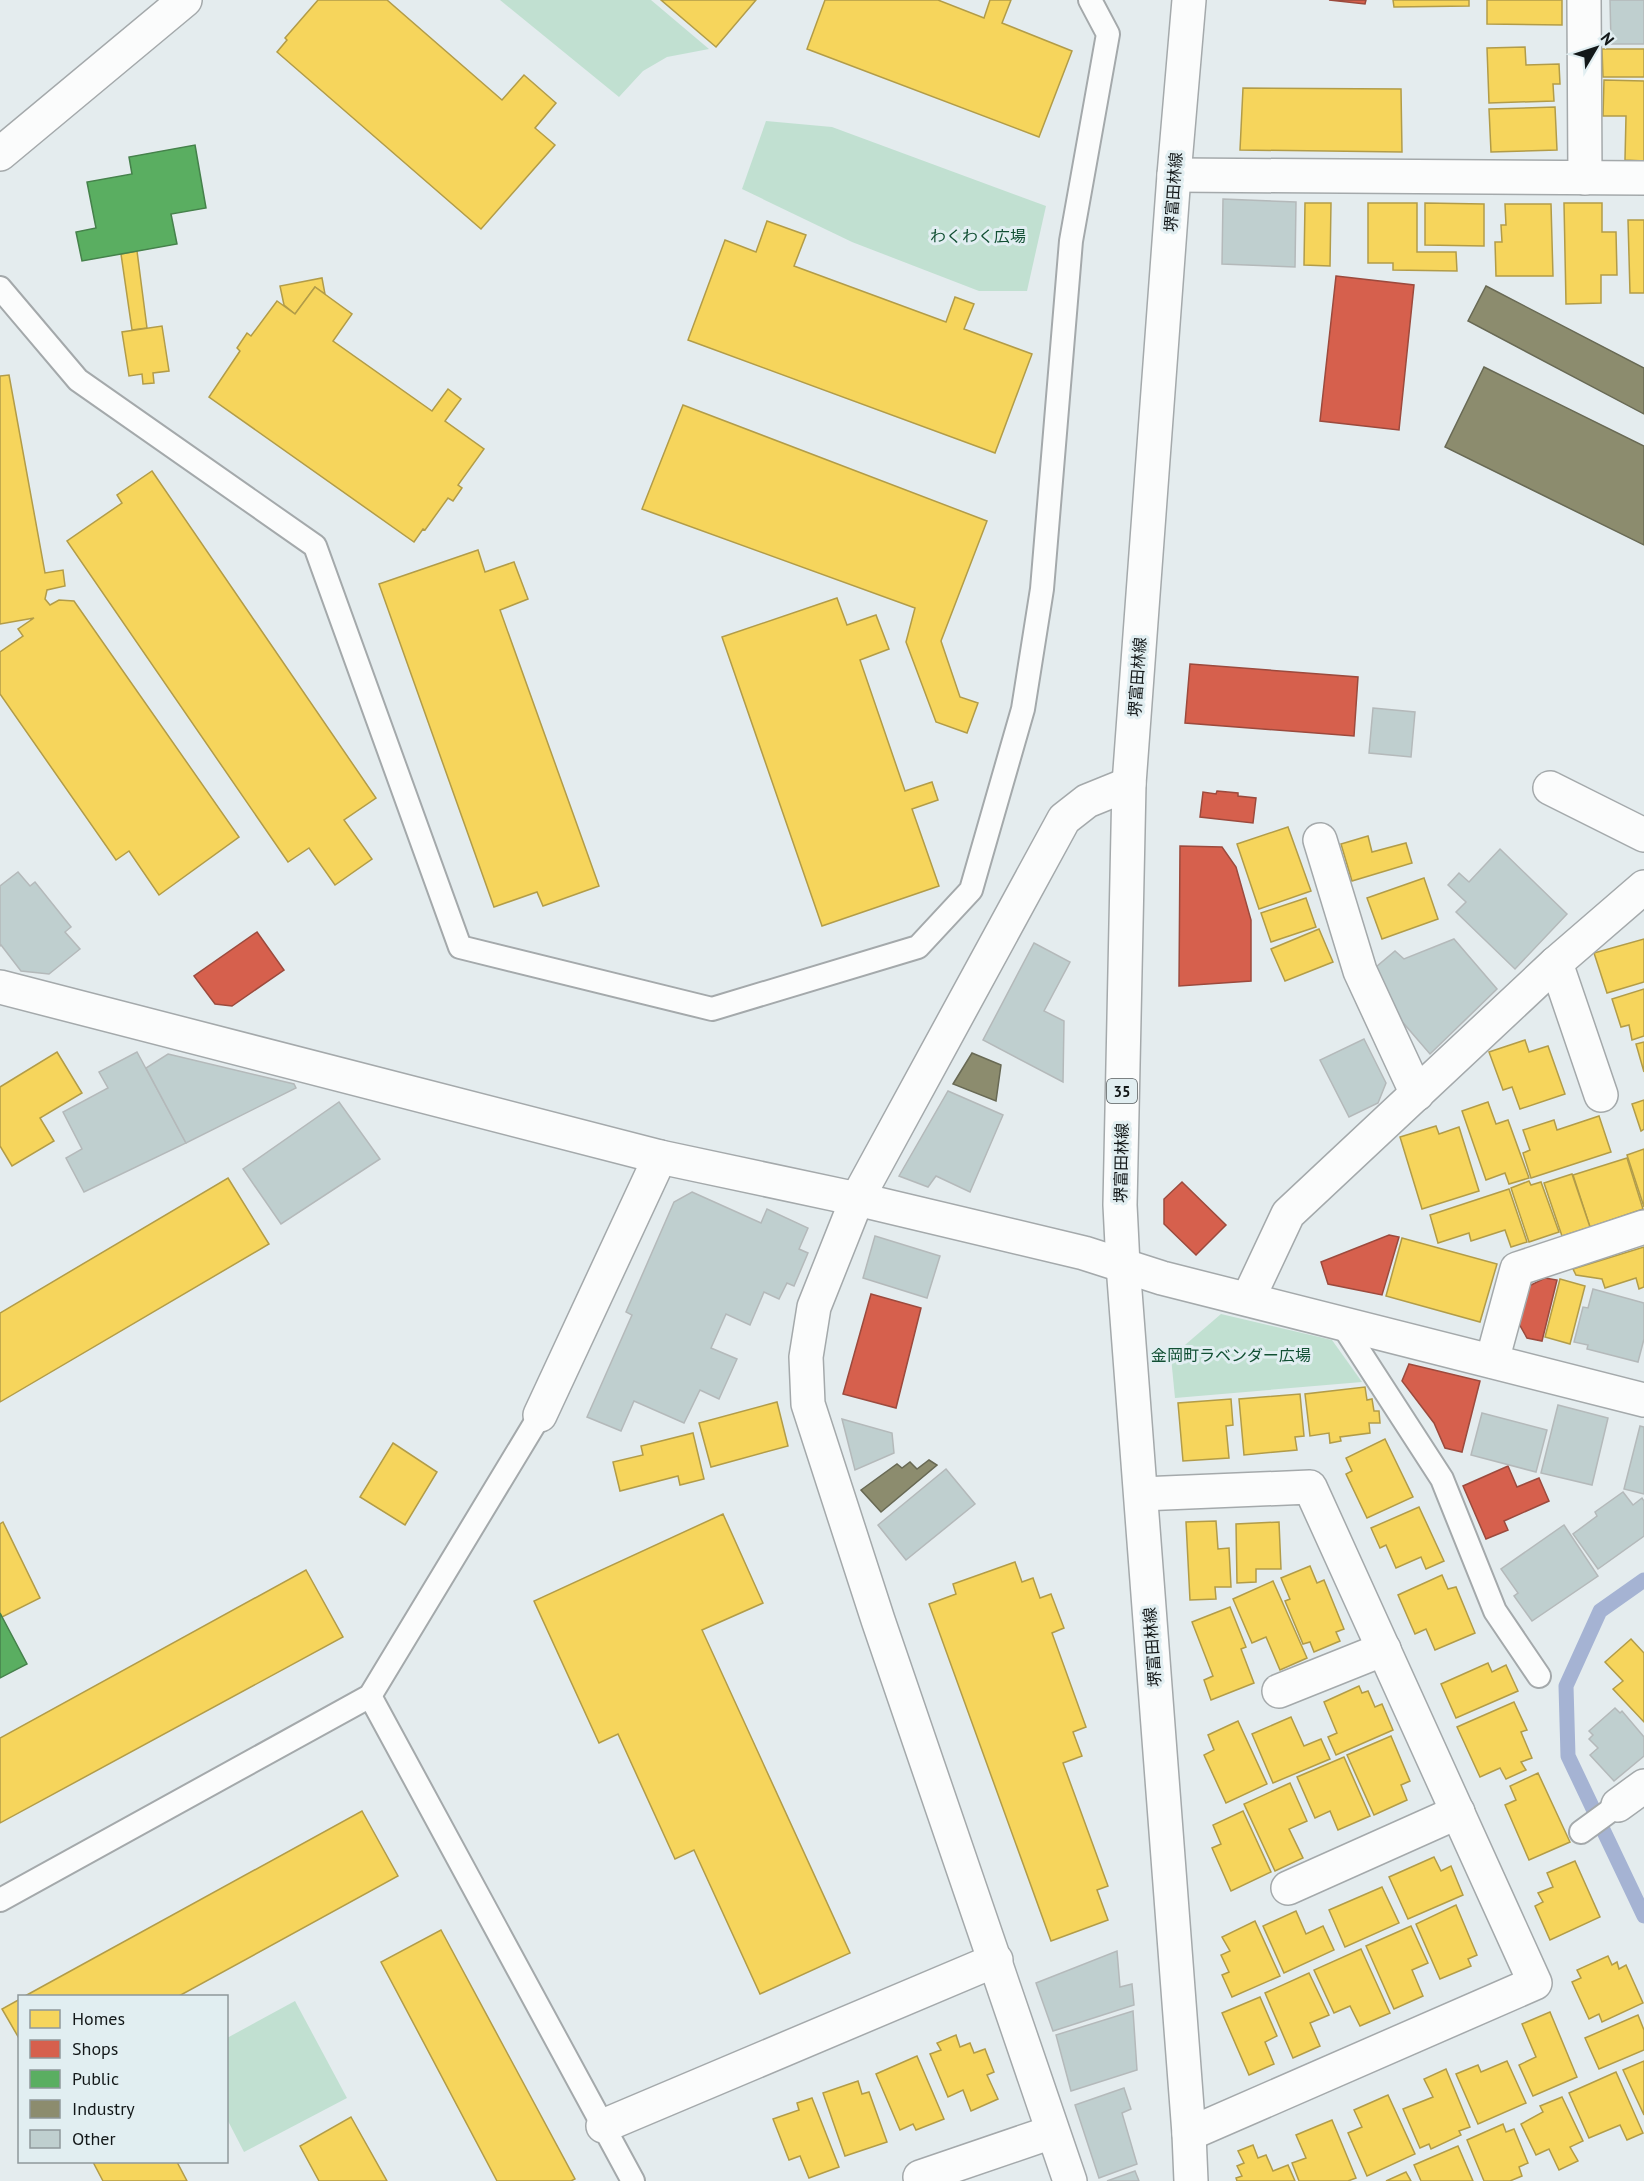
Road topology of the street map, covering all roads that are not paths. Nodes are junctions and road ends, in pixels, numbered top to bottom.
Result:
1 (185, 0) edge
2 (1090, 0) edge
3 (1190, 0) edge
4 (1584, 0) edge
5 (0, 154) edge
6 (1174, 175) junction
7 (1585, 178) junction
8 (1644, 178) edge
9 (0, 288) edge
10 (1129, 784) junction
11 (1550, 788) dead end
12 (1644, 835) edge
13 (1320, 840) dead end
14 (1644, 887) edge
15 (1556, 963) junction
16 (0, 987) edge
17 (1417, 1094) junction
18 (1601, 1095) dead end
19 (660, 1156) junction
20 (857, 1199) junction
21 (1644, 1227) edge
22 (1123, 1265) junction
23 (1248, 1299) junction
24 (1341, 1323) junction
25 (1492, 1361) junction
26 (1644, 1400) edge
27 (540, 1415) joint
28 (1141, 1494) junction
29 (1384, 1649) junction
30 (1539, 1676) dead end
31 (1279, 1691) dead end
32 (370, 1696) junction
33 (1631, 1796) edge
34 (1458, 1812) junction
35 (1581, 1832) dead end
36 (1288, 1888) dead end
37 (0, 1900) edge
38 (996, 1960) junction
39 (603, 2126) junction
40 (1052, 2132) junction
41 (1189, 2134) junction
42 (633, 2181) edge
43 (921, 2181) edge
44 (1070, 2181) edge
45 (1191, 2181) edge

1 - 5 street
2 - 9 lane
3 - 6 street, 堺富田林線 / 35
4 - 7 street
6 - 7 street
6 - 10 street, 堺富田林線 / 35
7 - 8 street
10 - 20 street
10 - 22 street, 堺富田林線 / 35
11 - 12 street
13 - 17 street
14 - 15 street
15 - 17 street
15 - 18 street
16 - 19 street
17 - 23 street
19 - 20 street
19 - 27 street
20 - 22 street
20 - 38 street
21 - 25 street
22 - 23 street
22 - 28 street, 堺富田林線 / 35
23 - 24 street
24 - 25 street
24 - 30 lane
25 - 26 street
27 - 32 lane
28 - 29 street
28 - 41 street, 堺富田林線 / 35
29 - 31 street
29 - 34 street
32 - 37 lane
32 - 39 lane
33 - 35 lane
34 - 36 street
34 - 41 street
38 - 39 street
38 - 40 street
39 - 42 lane
40 - 43 street
40 - 44 street
41 - 45 street, 堺富田林線 / 35

